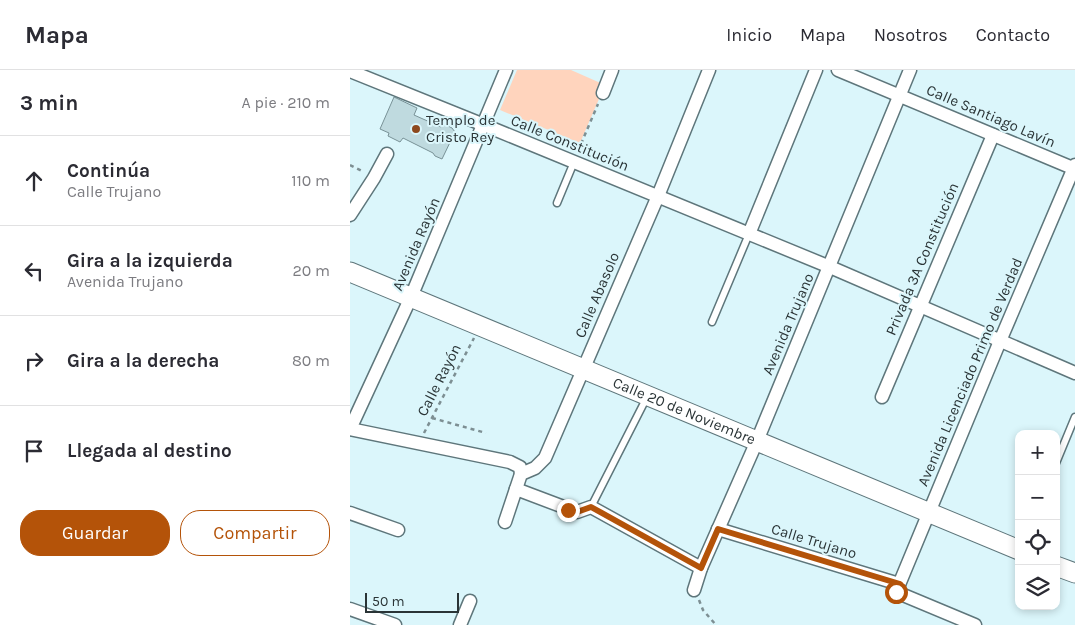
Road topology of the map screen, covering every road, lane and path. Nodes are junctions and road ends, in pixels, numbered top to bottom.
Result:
1 (506, 70) edge
2 (612, 70) edge
3 (709, 70) edge
4 (816, 70) edge
5 (838, 70) edge
6 (910, 70) edge
7 (351, 72) edge
8 (602, 93) joint
9 (900, 95) junction
10 (484, 125) junction
11 (993, 134) junction
12 (387, 154) dead end
13 (574, 162) junction
14 (1075, 167) edge
15 (658, 196) junction
16 (557, 203) dead end
17 (350, 215) edge
18 (749, 234) junction
19 (830, 267) junction
20 (350, 272) edge
21 (411, 297) junction
22 (920, 307) junction
23 (712, 322) dead end
24 (480, 326) junction
25 (1000, 341) junction
26 (583, 369) junction
27 (1075, 373) edge
28 (648, 396) junction
29 (882, 396) dead end
30 (1075, 417) edge
31 (432, 418) junction
32 (350, 429) edge
33 (486, 433) dead end
34 (757, 441) junction
35 (418, 444) junction
36 (1060, 453) edge
37 (521, 474) junction
38 (516, 489) junction
39 (591, 507) junction
40 (929, 512) junction
41 (350, 513) edge
42 (505, 522) dead end
43 (718, 529) junction
44 (398, 530) dead end
45 (1015, 548) edge
46 (701, 568) junction
47 (1060, 568) edge
48 (1075, 574) edge
49 (898, 588) junction
50 (694, 590) joint
51 (470, 600) dead end
52 (350, 609) edge
53 (395, 625) edge
54 (460, 625) edge
55 (716, 625) edge
56 (975, 625) edge

1 - 10 street, Avenida Rayón
2 - 8 street
3 - 15 street, Calle Abasolo
4 - 18 street
5 - 9 street, Calle Santiago Lavín
6 - 9 street, Avenida Trujano
7 - 10 street, Calle Constitución
8 - 13 path
9 - 11 street, Calle Santiago Lavín
9 - 19 street, Avenida Trujano
10 - 13 street, Calle Constitución
10 - 21 street, Avenida Rayón
11 - 14 street, Calle Santiago Lavín
11 - 22 street, Privada 3A Constitución
12 - 17 street
13 - 15 street, Calle Constitución
13 - 16 lane
14 - 25 street, Avenida Licenciado Primo de Verdad
15 - 18 street, Calle Constitución
15 - 26 street, Calle Abasolo
18 - 19 street, Calle Constitución
18 - 23 lane
19 - 22 street, Calle Constitución
19 - 34 street, Avenida Trujano
20 - 21 main road, Calle 20 de Noviembre
21 - 24 main road, Calle 20 de Noviembre
21 - 32 street, Avenida Rayón
22 - 25 street, Calle Constitución
22 - 29 street, Privada 3A Constitución
24 - 26 main road, Calle 20 de Noviembre
24 - 31 path, Calle Rayón
25 - 27 street, Calle Constitución
25 - 40 street, Avenida Licenciado Primo de Verdad
26 - 28 main road, Calle 20 de Noviembre
26 - 37 street, Calle Abasolo
28 - 34 main road, Calle 20 de Noviembre
28 - 39 lane
30 - 36 lane
31 - 33 path
31 - 35 path, Calle Rayón
32 - 35 street
34 - 40 main road, Calle 20 de Noviembre
34 - 43 street, Avenida Trujano
35 - 37 street
37 - 38 street
38 - 39 street
38 - 42 street
39 - 46 street
40 - 45 main road, Calle 20 de Noviembre
40 - 49 street, Avenida Licenciado Primo de Verdad
41 - 44 street
43 - 46 street, Avenida Trujano
43 - 49 street, Calle Trujano
46 - 50 street, Avenida Trujano
47 - 48 main road
49 - 56 street, Calle Trujano
50 - 55 path
51 - 54 street
52 - 53 street

